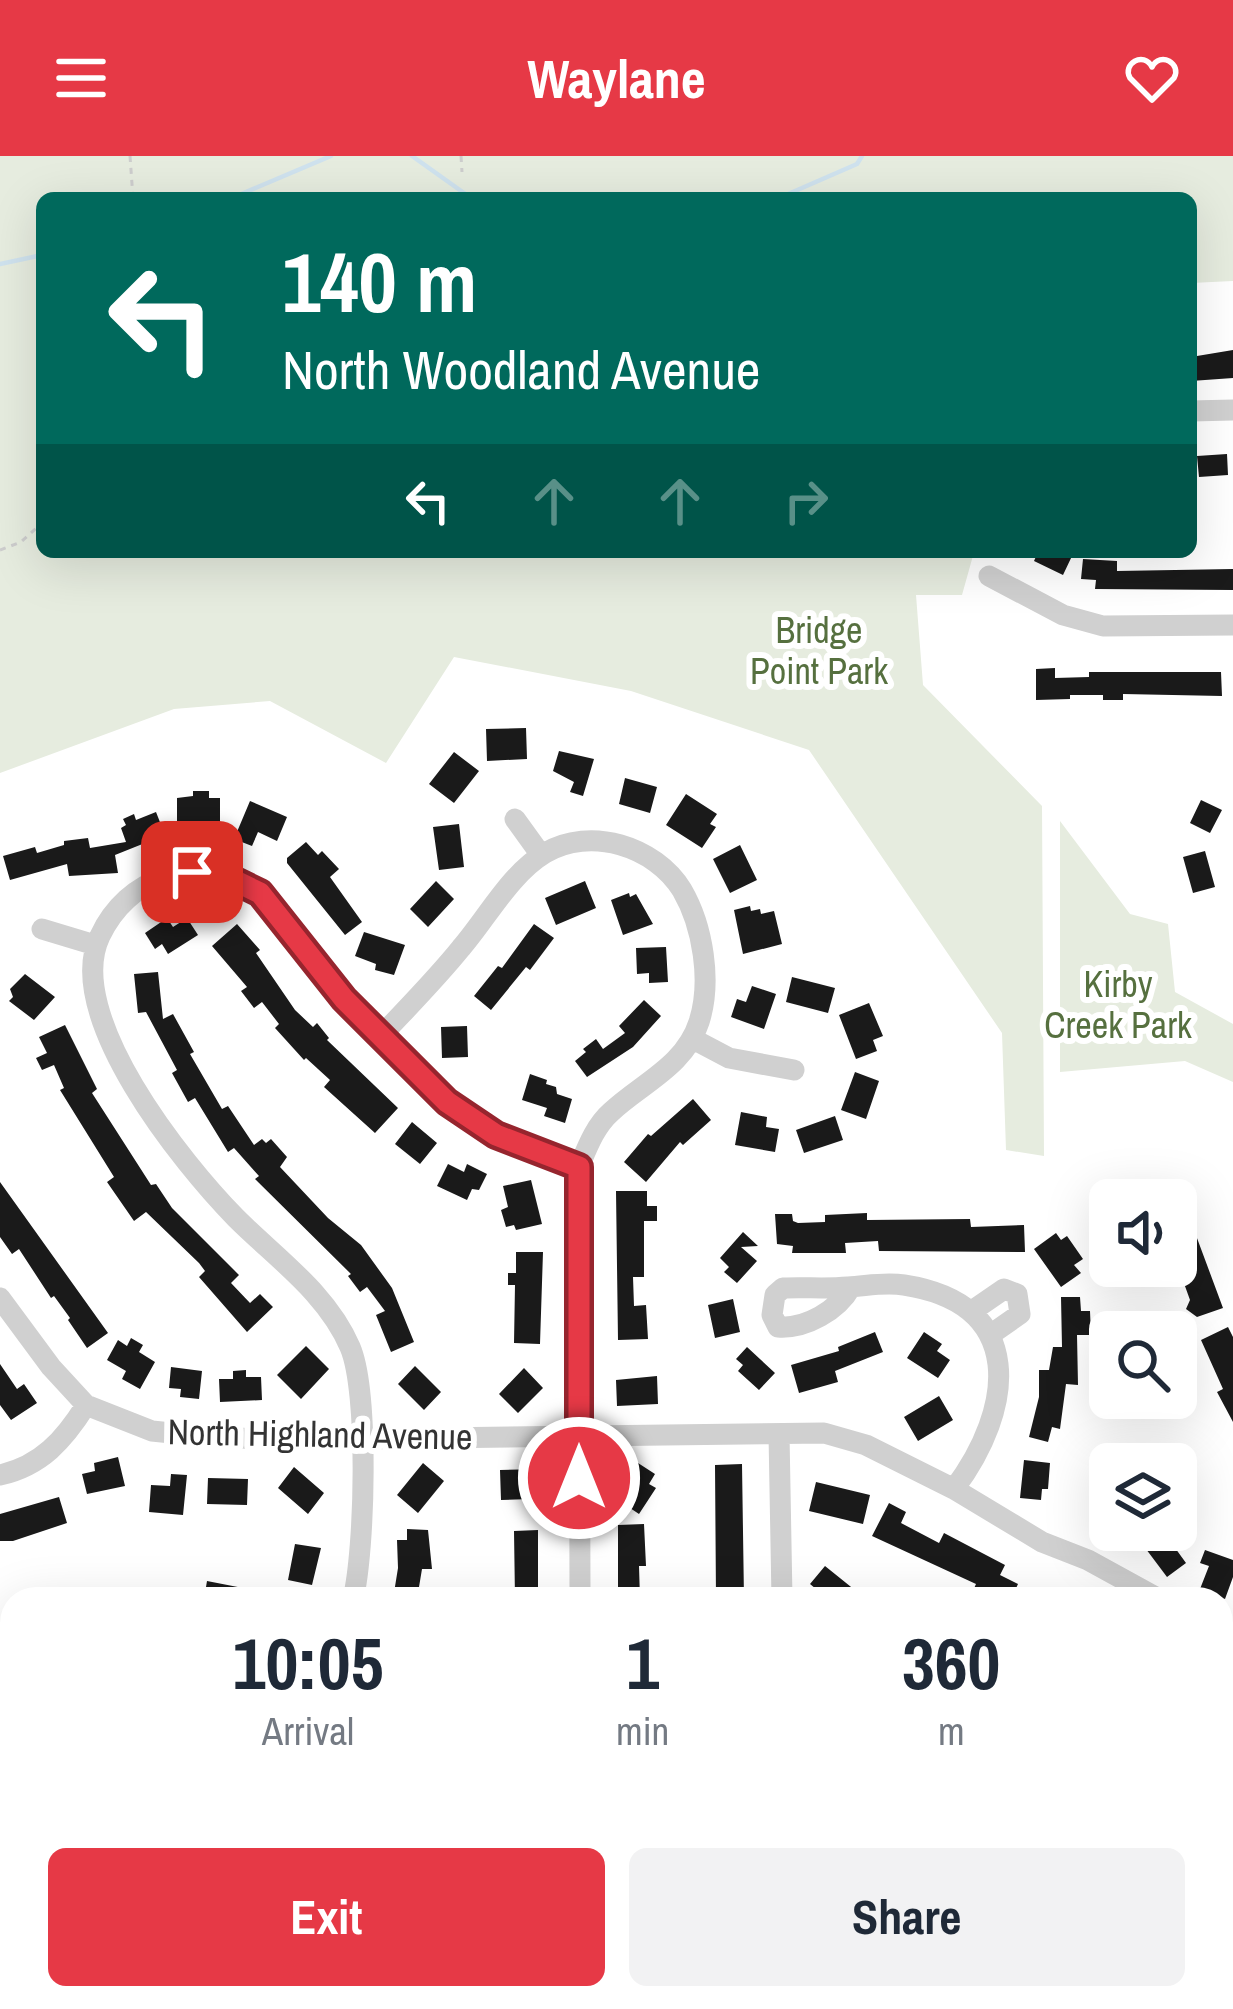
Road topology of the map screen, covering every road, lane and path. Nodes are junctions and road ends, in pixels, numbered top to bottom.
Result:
1 (130, 156) edge
2 (461, 156) edge
3 (462, 172) dead end
4 (133, 192) edge
5 (1233, 410) edge
6 (1197, 411) edge
7 (36, 528) edge
8 (0, 550) edge
9 (988, 576) dead end
10 (1233, 625) edge
11 (515, 819) dead end
12 (541, 855) junction
13 (42, 929) dead end
14 (95, 945) junction
15 (381, 1036) junction
16 (693, 1039) junction
17 (794, 1070) dead end
18 (579, 1167) junction
19 (850, 1287) dead end
20 (0, 1298) edge
21 (972, 1311) junction
22 (990, 1335) junction
23 (86, 1406) junction
24 (779, 1434) junction
25 (579, 1437) junction
26 (360, 1439) junction
27 (0, 1475) edge
28 (954, 1489) junction
29 (355, 1587) edge
30 (580, 1587) edge
31 (782, 1587) edge
32 (1137, 1587) edge

1 - 4 path
2 - 3 path
5 - 6 street
7 - 8 path
9 - 10 street
11 - 12 street
12 - 15 street
12 - 16 street
13 - 14 street
14 - 15 street
14 - 26 street
15 - 18 street
16 - 17 street
16 - 18 street
18 - 25 street
19 - 21 street
20 - 23 street, North Highland Avenue
21 - 22 street
21 - 22 street
22 - 28 street
23 - 26 street, North Highland Avenue
23 - 27 street
24 - 25 street, North Highland Avenue
24 - 28 street, North Highland Avenue
24 - 31 street
25 - 26 street, North Highland Avenue
25 - 30 street
26 - 29 street
28 - 32 street, North Highland Avenue

